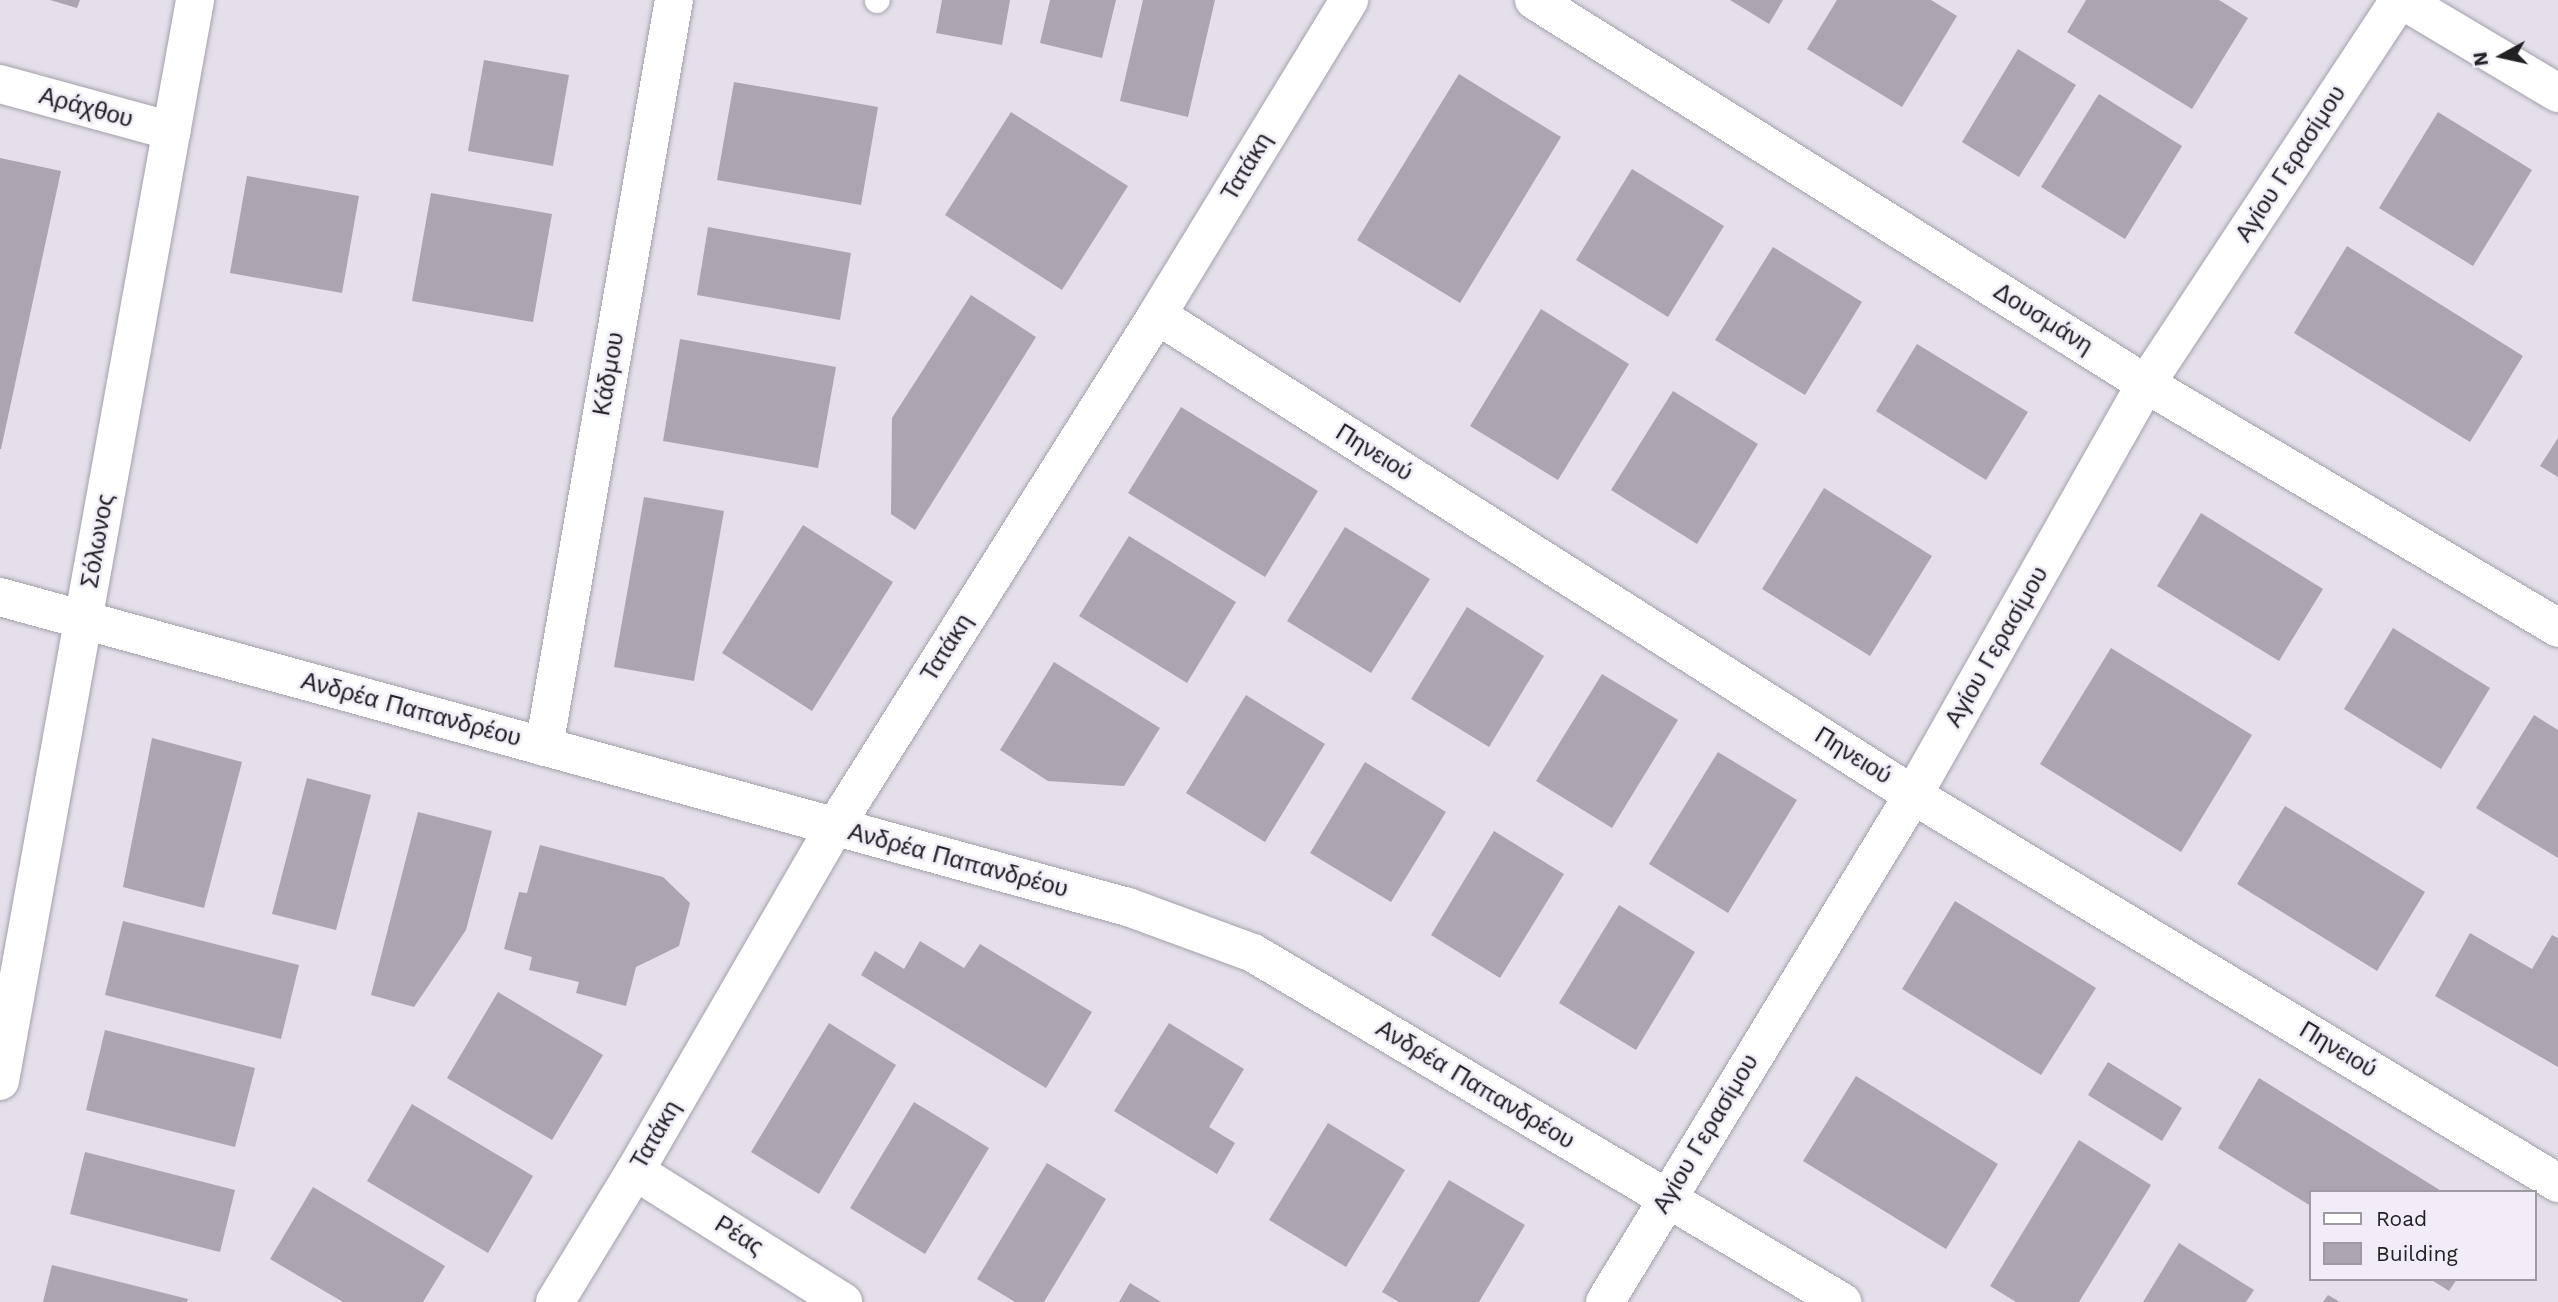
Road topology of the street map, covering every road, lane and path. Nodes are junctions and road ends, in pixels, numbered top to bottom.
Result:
1 (195, 0) edge
2 (674, 0) edge
3 (1349, 0) edge
4 (1534, 0) edge
5 (2400, 0) edge
6 (0, 84) edge
7 (2558, 93) edge
8 (172, 131) junction
9 (1157, 316) junction
10 (2146, 384) junction
11 (0, 597) edge
12 (83, 620) junction
13 (2558, 628) edge
14 (544, 747) junction
15 (1913, 795) junction
16 (834, 828) junction
17 (0, 1081) edge
18 (635, 1171) junction
19 (2558, 1182) edge
20 (1666, 1198) junction
21 (555, 1302) edge
22 (843, 1302) edge
23 (1605, 1302) edge
24 (1842, 1302) edge

1 - 8 street, Σόλωνος
2 - 14 street, Κάδμου
3 - 9 street, Τατάκη
4 - 10 street, Δουσμάνη
5 - 7 street
5 - 10 street, Αγίου Γερασίμου
6 - 8 street, Αράχθου
8 - 12 street, Σόλωνος
9 - 15 street, Πηνειού
9 - 16 street, Τατάκη
10 - 13 street, Δουσμάνη
10 - 15 street, Αγίου Γερασίμου
11 - 12 street, Ανδρέα Παπανδρέου
12 - 14 street, Ανδρέα Παπανδρέου
12 - 17 street, Σόλωνος
14 - 16 street, Ανδρέα Παπανδρέου
15 - 19 street, Πηνειού
15 - 20 street, Αγίου Γερασίμου
16 - 18 street, Τατάκη
16 - 20 street, Ανδρέα Παπανδρέου
18 - 21 street, Τατάκη
18 - 22 street, Ρέας
20 - 23 street, Αγίου Γερασίμου
20 - 24 street, Ανδρέα Παπανδρέου

